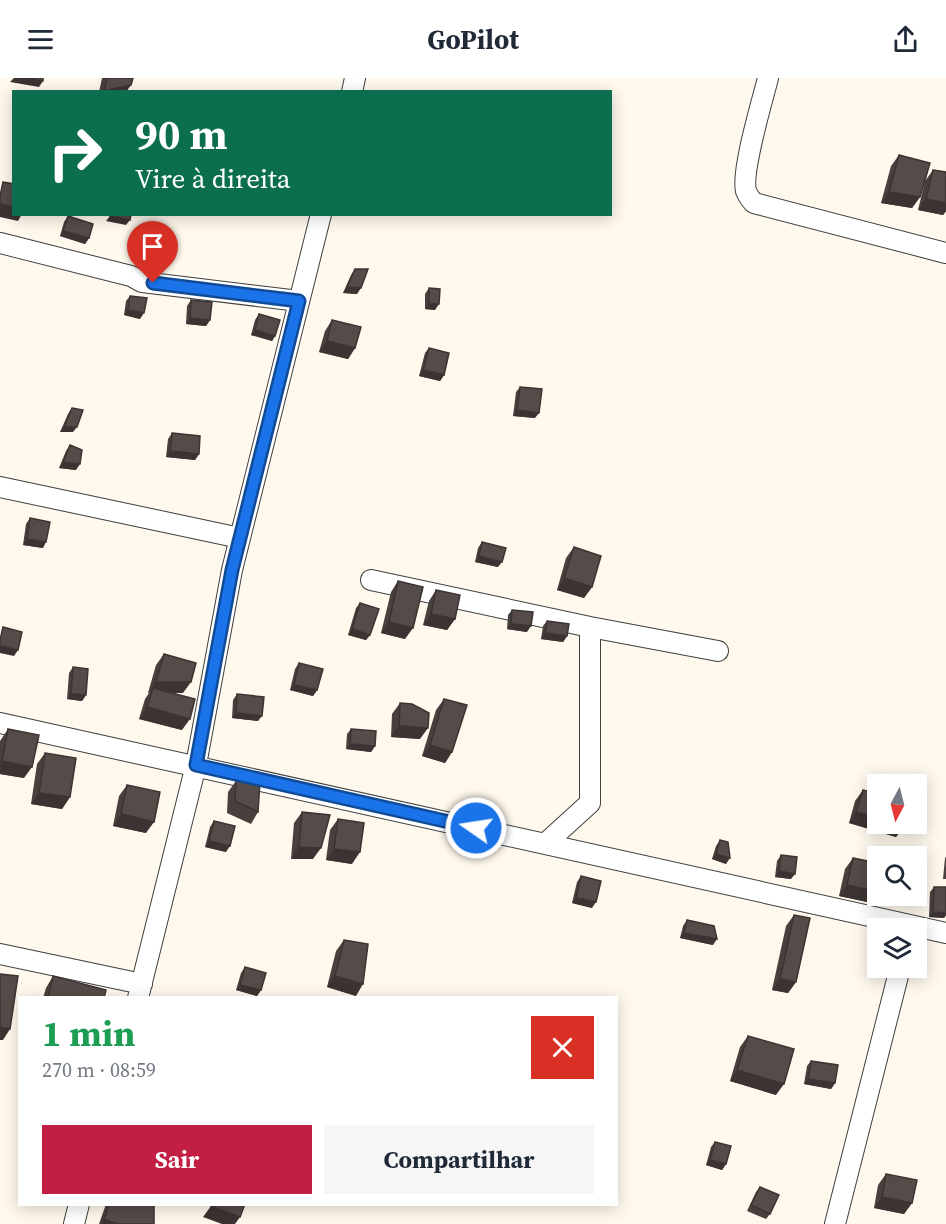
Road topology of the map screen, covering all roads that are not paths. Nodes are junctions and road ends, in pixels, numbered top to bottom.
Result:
1 (768, 78) edge
2 (320, 216) edge
3 (0, 243) edge
4 (946, 253) edge
5 (299, 301) junction
6 (0, 487) edge
7 (240, 538) junction
8 (371, 580) dead end
9 (590, 627) junction
10 (718, 651) dead end
11 (0, 723) edge
12 (196, 765) junction
13 (546, 843) junction
14 (872, 918) edge
15 (927, 930) edge
16 (946, 933) edge
17 (0, 954) edge
18 (897, 978) edge
19 (140, 991) edge
20 (78, 1206) edge
21 (74, 1224) edge
22 (834, 1224) edge

1 - 4 street
2 - 5 street
3 - 5 street
5 - 7 street
6 - 7 street
7 - 12 street
8 - 9 street
9 - 10 street
9 - 13 street
11 - 12 street
12 - 13 street
12 - 19 street
13 - 14 street
15 - 16 street
17 - 19 street
18 - 22 street
20 - 21 street

